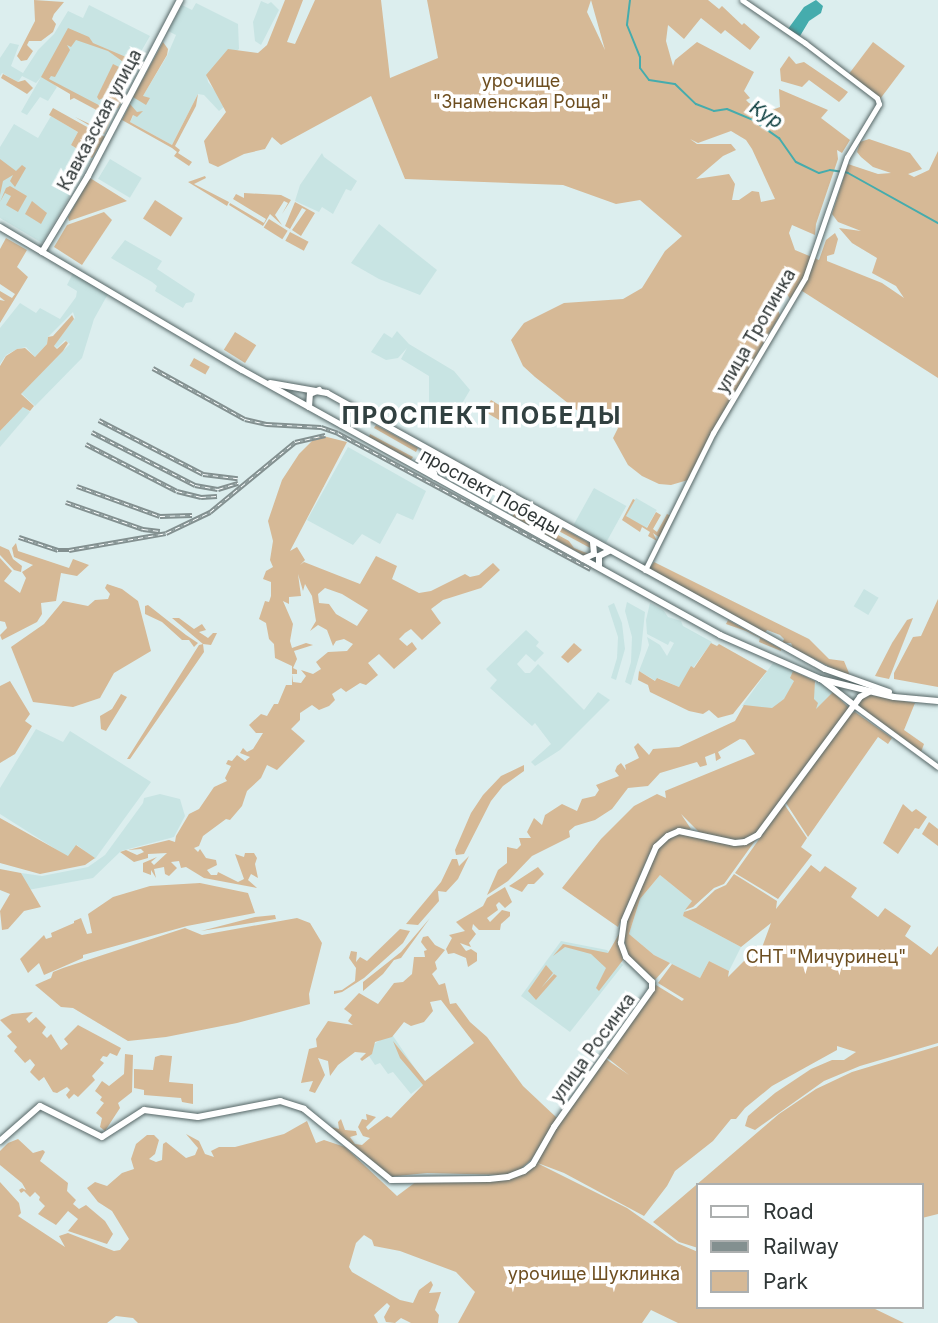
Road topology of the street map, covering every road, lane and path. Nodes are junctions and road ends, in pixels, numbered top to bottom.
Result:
1 (180, 0) edge
2 (742, 0) edge
3 (0, 227) edge
4 (56, 230) junction
5 (42, 252) junction
6 (95, 283) junction
7 (264, 383) junction
8 (300, 386) junction
9 (321, 391) junction
10 (293, 399) junction
11 (311, 409) junction
12 (426, 449) junction
13 (446, 459) junction
14 (416, 467) junction
15 (435, 477) junction
16 (591, 540) junction
17 (611, 551) junction
18 (582, 559) junction
19 (600, 569) junction
20 (645, 570) junction
21 (799, 655) junction
22 (815, 663) junction
23 (793, 668) junction
24 (825, 669) junction
25 (810, 674) junction
26 (820, 679) junction
27 (849, 679) junction
28 (833, 682) junction
29 (855, 688) junction
30 (837, 691) junction
31 (869, 692) junction
32 (916, 699) junction
33 (938, 701) edge
34 (855, 706) junction
35 (938, 767) edge
36 (0, 1141) edge

1 - 4 main road, Кавказская улица
2 - 20 main road, улица Тропинка
3 - 5 main road
4 - 5 main road, Кавказская улица
4 - 6 main road
5 - 6 main road
6 - 7 main road
7 - 8 main road, проспект Победы
7 - 10 main road, проспект Победы
8 - 9 main road, проспект Победы
8 - 10 main road
9 - 11 main road
9 - 12 main road, проспект Победы
10 - 11 main road, проспект Победы
11 - 14 main road, проспект Победы
12 - 13 main road, проспект Победы
12 - 14 main road
13 - 15 main road
13 - 16 main road, проспект Победы
14 - 15 main road, проспект Победы
15 - 18 main road, проспект Победы
16 - 17 main road, проспект Победы
16 - 18 main road
17 - 19 main road
17 - 20 main road, проспект Победы
18 - 19 main road, проспект Победы
19 - 23 main road, проспект Победы
20 - 21 main road, проспект Победы
21 - 22 main road, проспект Победы
21 - 23 main road
22 - 24 main road, проспект Победы
22 - 25 main road
23 - 25 main road, проспект Победы
24 - 27 main road, проспект Победы
24 - 28 main road
25 - 26 main road, проспект Победы
26 - 28 main road
26 - 30 main road
27 - 29 main road
27 - 32 main road, проспект Победы
28 - 29 main road
28 - 30 main road
29 - 31 main road
29 - 34 main road
30 - 34 main road
31 - 32 main road
31 - 34 main road
32 - 33 main road
34 - 35 main road
34 - 36 main road, улица Росинка

